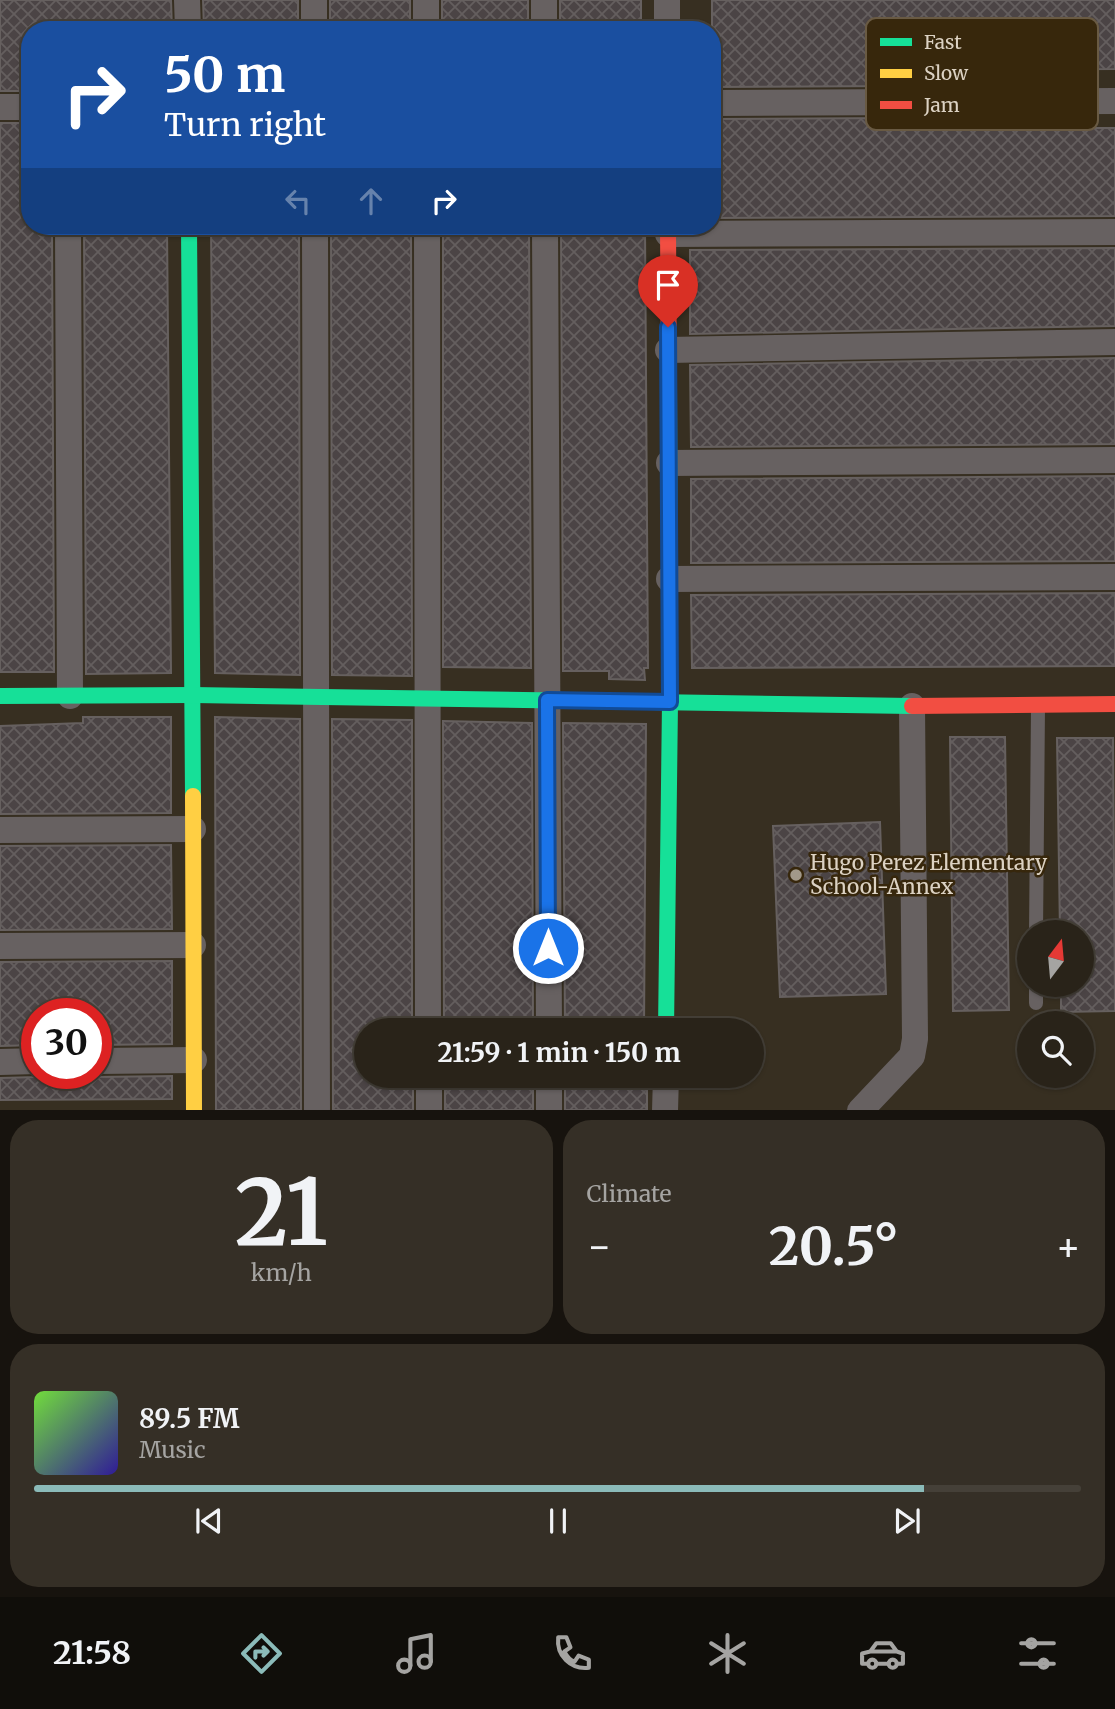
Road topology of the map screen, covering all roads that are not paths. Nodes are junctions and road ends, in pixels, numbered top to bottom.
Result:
1 (187, 0) edge
2 (314, 0) edge
3 (426, 0) edge
4 (544, 0) edge
5 (667, 0) edge
6 (188, 21) edge
7 (314, 21) edge
8 (426, 21) edge
9 (544, 21) edge
10 (667, 21) edge
11 (866, 102) edge
12 (721, 103) edge
13 (0, 107) edge
14 (21, 107) edge
15 (721, 230) edge
16 (1115, 232) edge
17 (68, 235) edge
18 (189, 235) edge
19 (315, 235) edge
20 (427, 235) edge
21 (545, 235) edge
22 (668, 235) edge
23 (1115, 342) edge
24 (668, 350) junction
25 (1115, 460) edge
26 (669, 463) junction
27 (1115, 576) edge
28 (669, 579) junction
29 (193, 695) junction
30 (0, 696) edge
31 (69, 696) junction
32 (316, 697) junction
33 (428, 698) junction
34 (547, 700) junction
35 (670, 702) junction
36 (1115, 704) edge
37 (1038, 705) junction
38 (912, 706) junction
39 (193, 829) junction
40 (0, 830) edge
41 (1036, 920) edge
42 (193, 945) junction
43 (0, 946) edge
44 (1036, 998) edge
45 (1036, 1003) dead end
46 (428, 1018) edge
47 (549, 1018) edge
48 (666, 1018) edge
49 (194, 1060) junction
50 (21, 1061) edge
51 (112, 1061) edge
52 (0, 1062) edge
53 (429, 1088) edge
54 (549, 1088) edge
55 (666, 1088) edge
56 (194, 1110) edge
57 (317, 1110) edge
58 (429, 1110) edge
59 (549, 1110) edge
60 (665, 1110) edge
61 (861, 1110) edge

1 - 6 street
2 - 7 street
3 - 8 street
4 - 9 street
5 - 10 street
11 - 12 street
13 - 14 street
15 - 16 street
17 - 31 street
18 - 29 street
19 - 32 street
20 - 33 street
21 - 34 street
22 - 24 street
23 - 24 street
24 - 26 street
25 - 26 street
26 - 28 street
27 - 28 street
28 - 35 street
29 - 31 street
29 - 32 street
29 - 39 street
30 - 31 street
32 - 33 street
32 - 57 street
33 - 34 street
33 - 46 street
34 - 35 street
34 - 47 street
35 - 38 street
35 - 48 street
36 - 37 street
37 - 38 street
37 - 41 lane
38 - 61 street
39 - 40 street
39 - 42 street
42 - 43 street
42 - 49 street
44 - 45 lane
49 - 51 street
49 - 56 street
50 - 52 street
53 - 58 street
54 - 59 street
55 - 60 street

